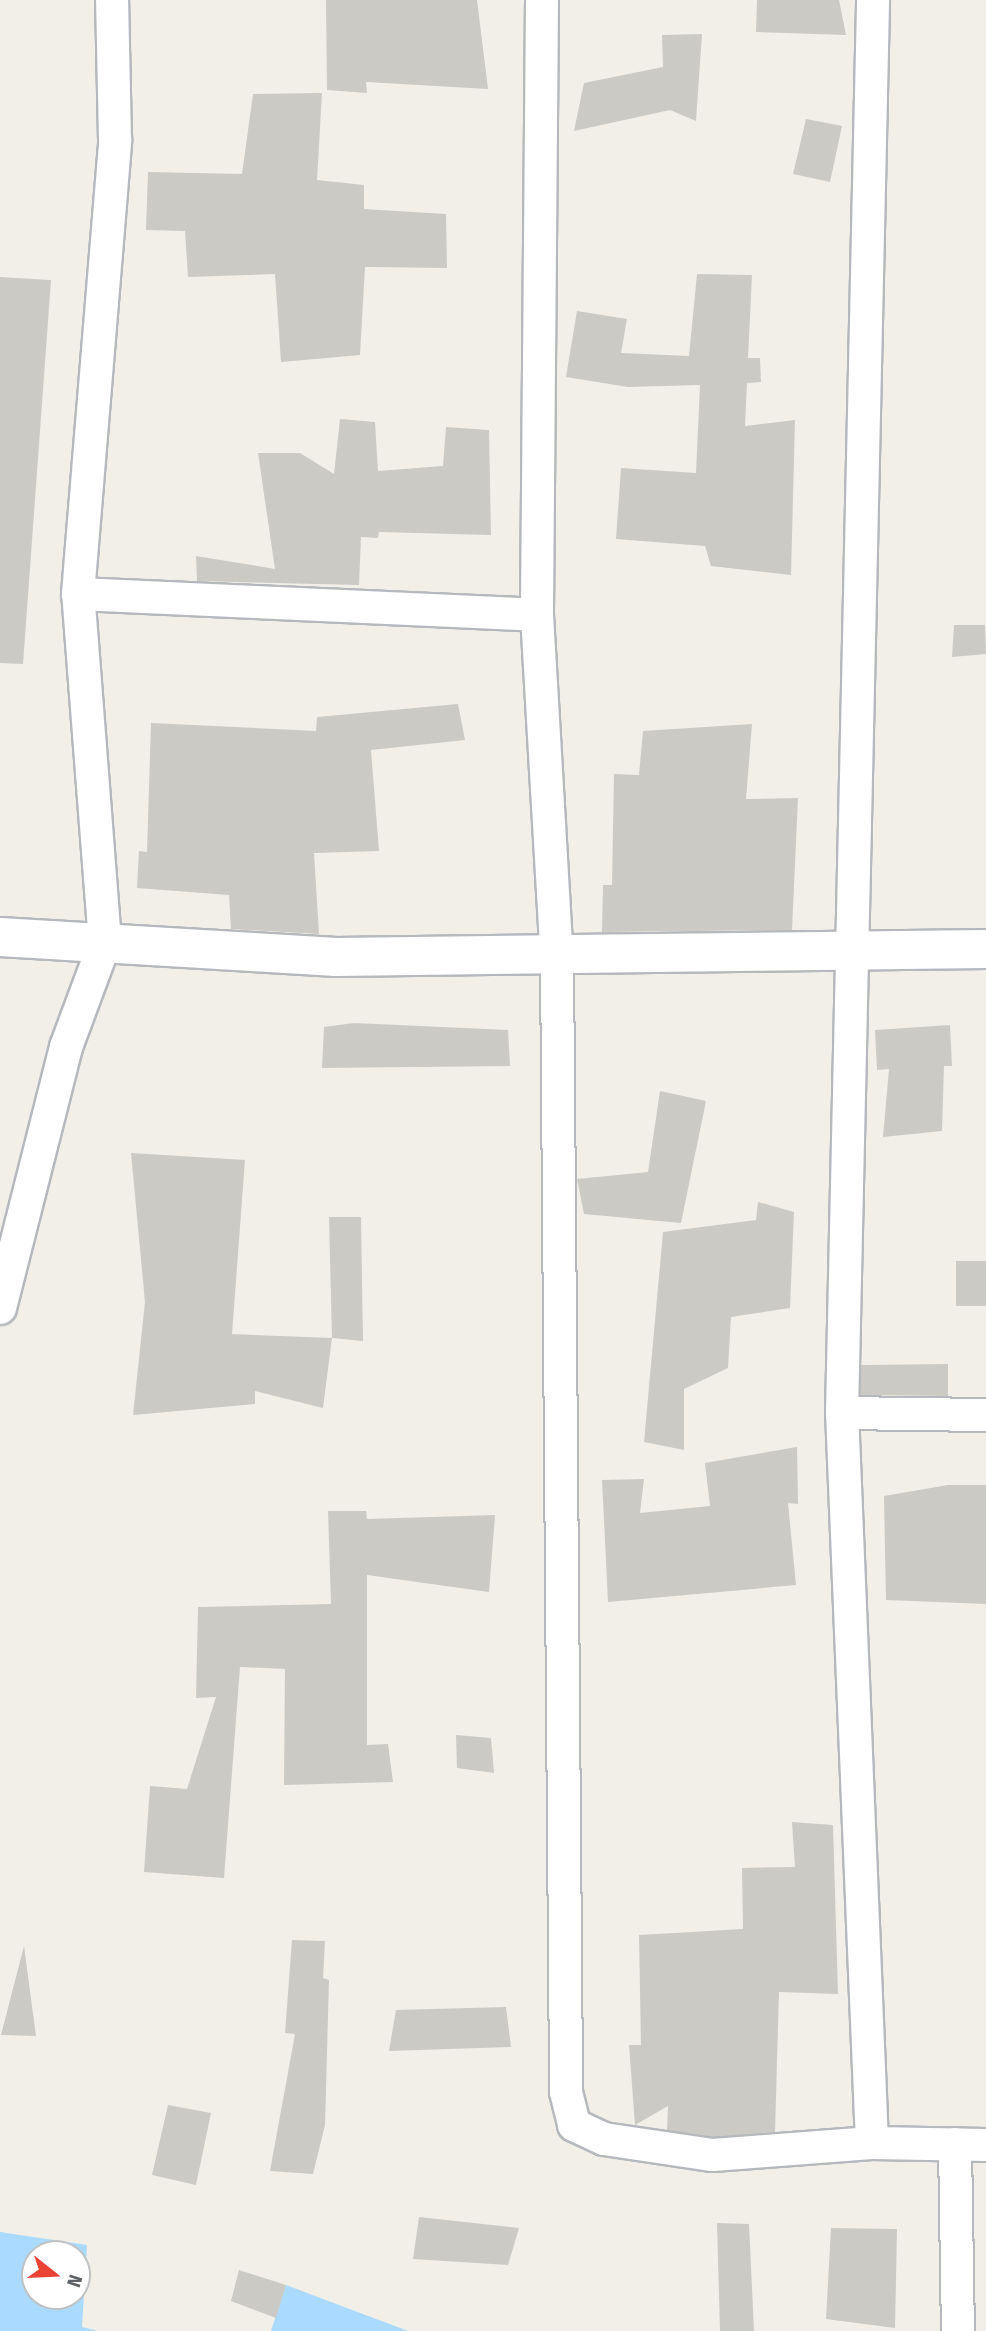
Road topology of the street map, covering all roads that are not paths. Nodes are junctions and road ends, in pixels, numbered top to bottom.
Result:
1 (112, 0) edge
2 (542, 0) edge
3 (873, 0) edge
4 (78, 594) junction
5 (537, 615) junction
6 (0, 937) edge
7 (105, 942) junction
8 (986, 949) edge
9 (852, 950) junction
10 (557, 958) junction
11 (0, 1308) edge
12 (842, 1413) junction
13 (986, 1415) edge
14 (872, 2143) junction
15 (971, 2145) edge
16 (958, 2331) edge

1 - 4 street
2 - 5 street
3 - 9 street
4 - 5 street
4 - 7 street
5 - 10 street
6 - 7 street
7 - 10 street
7 - 11 street
8 - 9 street
9 - 10 street
9 - 12 street
10 - 14 street
12 - 13 street
12 - 14 street
14 - 15 street
15 - 16 street

